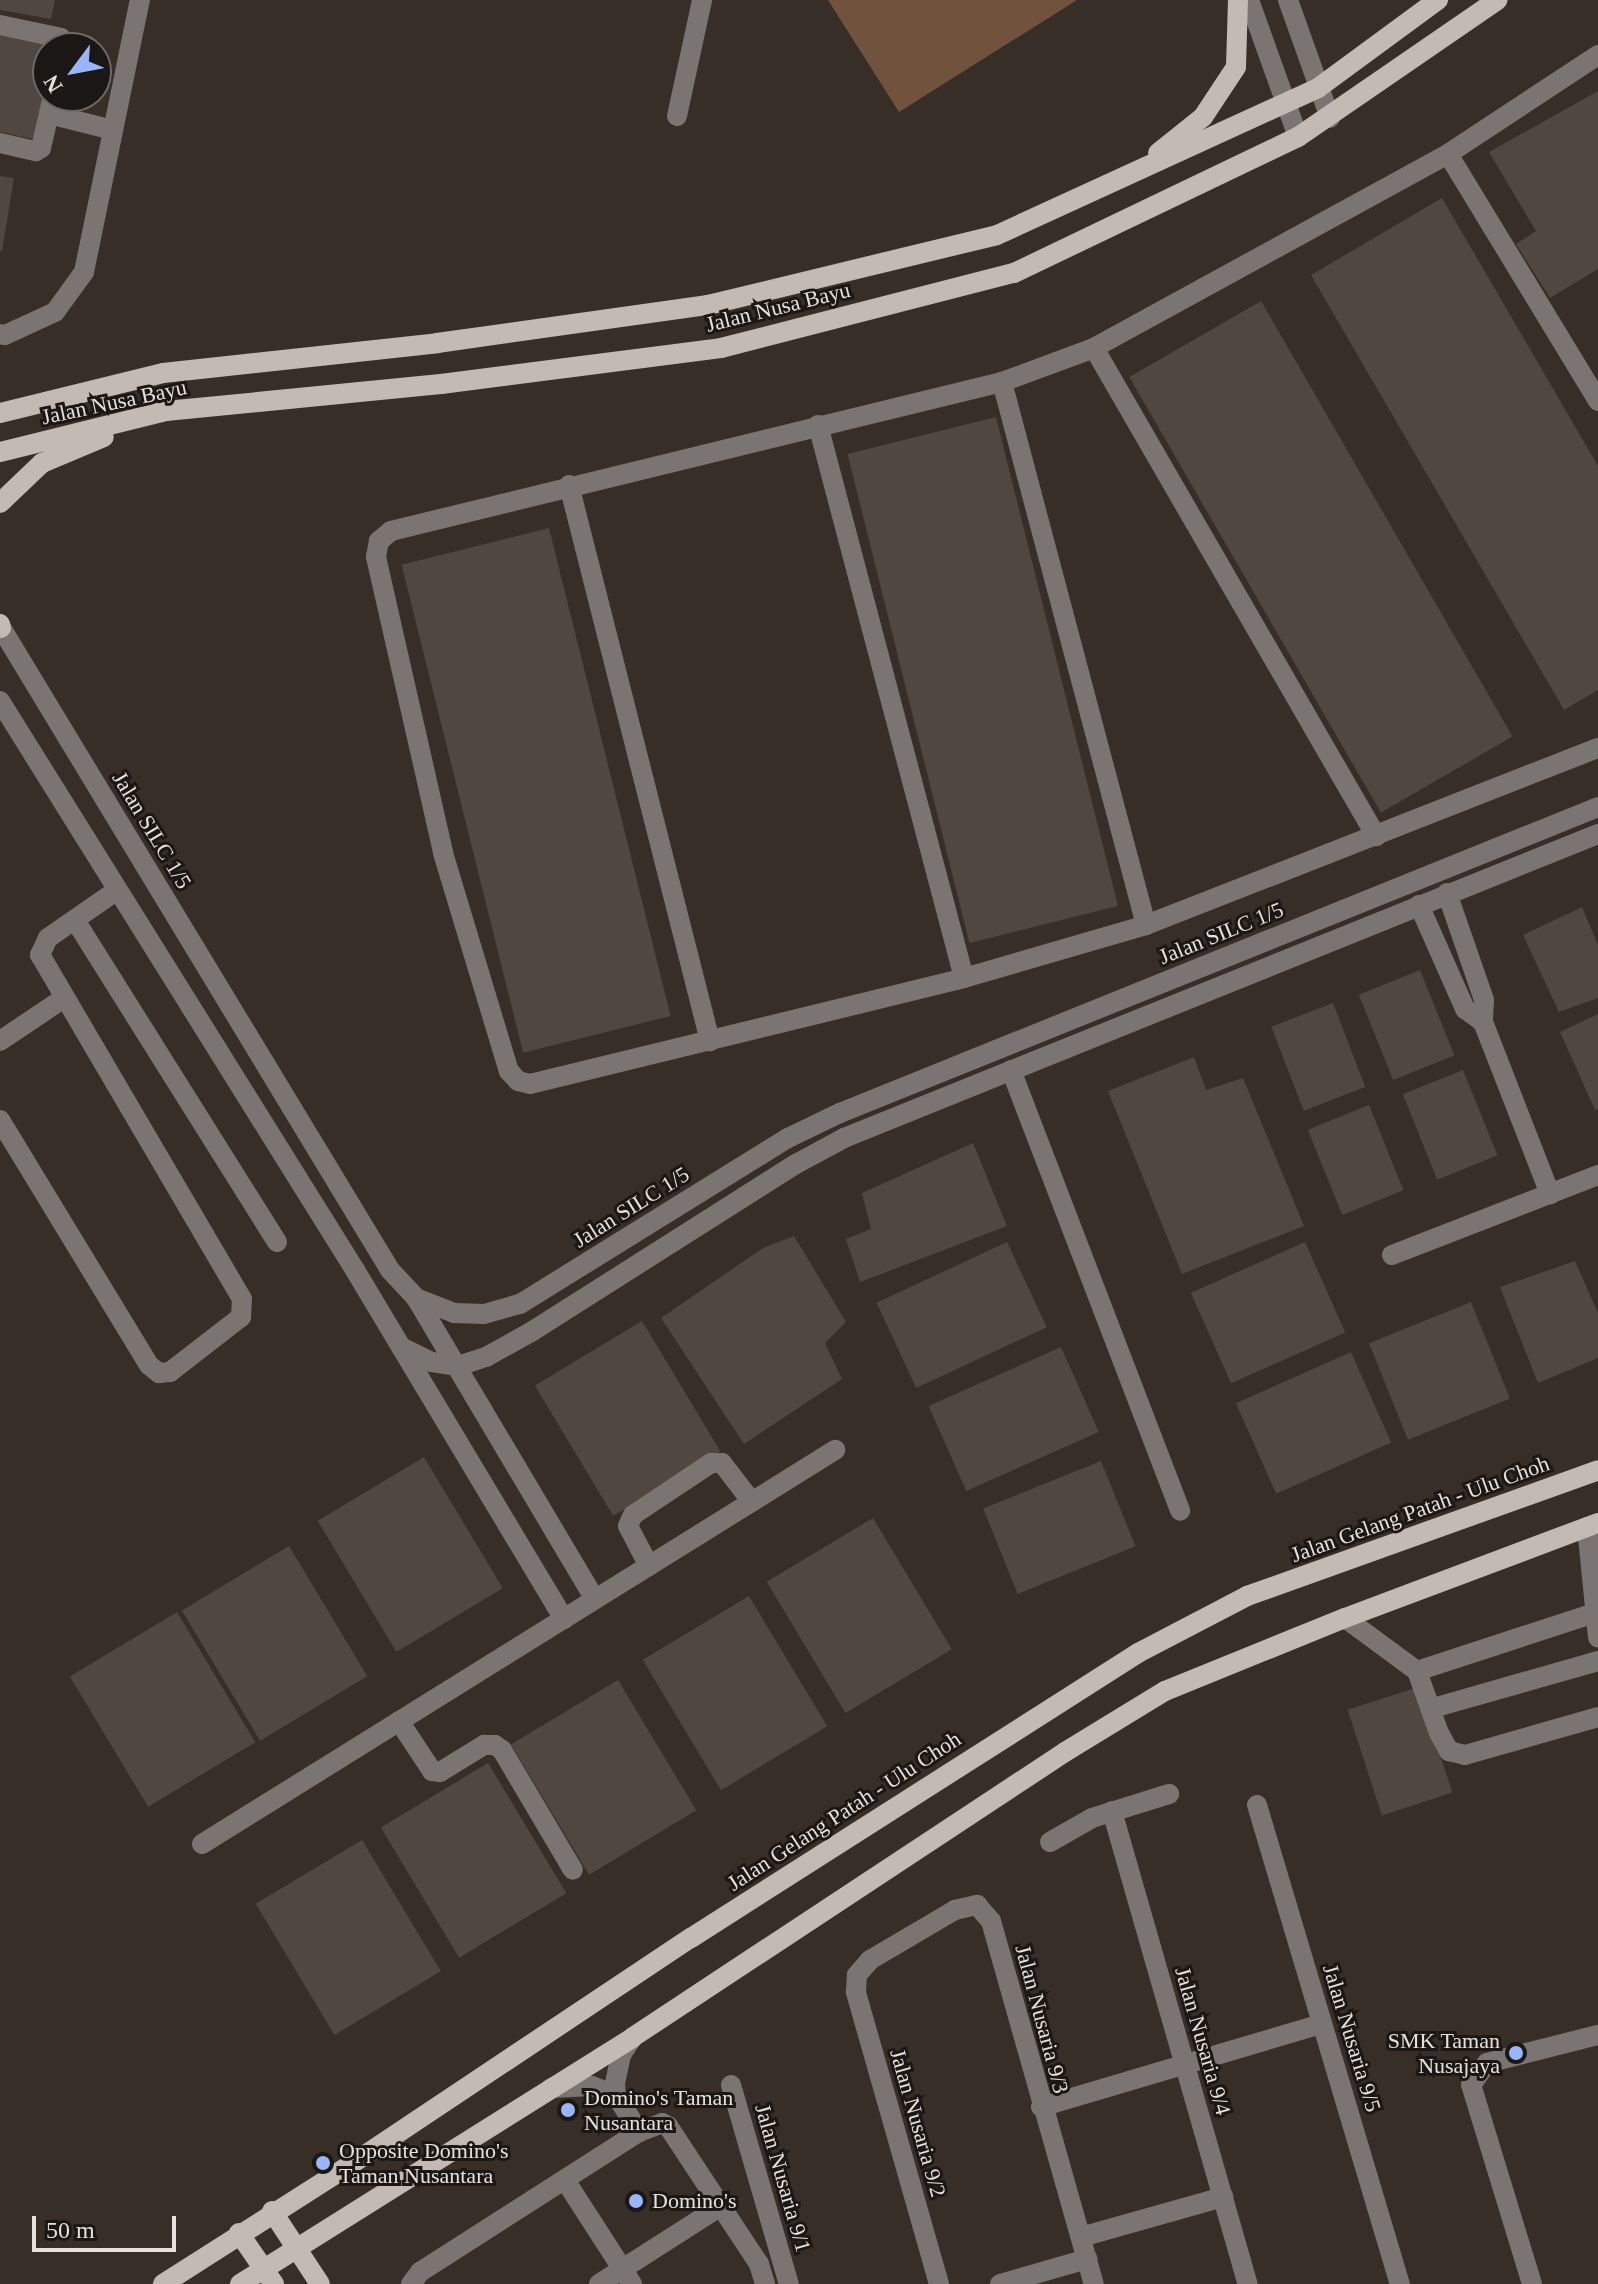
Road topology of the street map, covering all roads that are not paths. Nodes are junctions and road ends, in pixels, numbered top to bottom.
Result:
1 (140, 0) edge
2 (702, 0) edge
3 (1238, 0) edge
4 (1249, 0) edge
5 (1288, 0) edge
6 (1438, 0) edge
7 (1497, 0) edge
8 (0, 25) edge
9 (33, 32) edge
10 (1598, 55) edge
11 (1318, 88) junction
12 (1285, 103) junction
13 (49, 112) edge
14 (68, 112) edge
15 (677, 116) dead end
16 (1330, 118) junction
17 (113, 130) junction
18 (1298, 137) junction
19 (0, 143) edge
20 (1448, 154) junction
21 (1133, 173) junction
22 (0, 334) edge
23 (1094, 348) junction
24 (1002, 382) junction
25 (1598, 401) edge
26 (166, 411) junction
27 (0, 413) edge
28 (818, 425) junction
29 (0, 452) edge
30 (569, 485) junction
31 (0, 503) edge
32 (0, 626) edge
33 (0, 701) edge
34 (1598, 748) edge
35 (1598, 807) edge
36 (1598, 834) edge
37 (1376, 836) junction
38 (116, 891) junction
39 (1447, 893) junction
40 (1419, 905) junction
41 (75, 920) junction
42 (1146, 925) junction
43 (964, 978) junction
44 (64, 998) junction
45 (1483, 1022) junction
46 (0, 1041) edge
47 (710, 1041) junction
48 (1011, 1070) junction
49 (0, 1120) edge
50 (1598, 1175) edge
51 (1550, 1194) junction
52 (277, 1242) dead end
53 (1392, 1255) dead end
54 (416, 1298) junction
55 (401, 1347) junction
56 (458, 1366) junction
57 (835, 1450) dead end
58 (1598, 1470) edge
59 (752, 1502) junction
60 (538, 1503) junction
61 (1180, 1511) dead end
62 (506, 1522) junction
63 (1592, 1525) edge
64 (649, 1566) junction
65 (595, 1599) junction
66 (1594, 1613) junction
67 (1345, 1618) junction
68 (564, 1619) junction
69 (1598, 1637) edge
70 (1598, 1661) edge
71 (1417, 1671) junction
72 (1433, 1708) junction
73 (1598, 1717) edge
74 (399, 1721) junction
75 (1169, 1794) dead end
76 (1257, 1805) dead end
77 (1112, 1811) junction
78 (1050, 1842) dead end
79 (202, 1844) dead end
80 (573, 1870) dead end
81 (857, 1975) joint
82 (1322, 2024) junction
83 (1598, 2035) edge
84 (633, 2037) junction
85 (1185, 2065) junction
86 (731, 2085) dead end
87 (551, 2088) junction
88 (616, 2095) junction
89 (1041, 2107) junction
90 (639, 2132) junction
91 (565, 2180) junction
92 (1223, 2197) junction
93 (721, 2206) junction
94 (272, 2211) junction
95 (239, 2233) junction
96 (1081, 2237) junction
97 (297, 2248) junction
98 (1087, 2259) junction
99 (627, 2276) edge
100 (269, 2277) edge
101 (163, 2284) edge
102 (240, 2284) edge
103 (320, 2284) edge
104 (411, 2284) edge
105 (599, 2284) edge
106 (765, 2284) edge
107 (789, 2284) edge
108 (939, 2284) edge
109 (1000, 2284) edge
110 (1094, 2284) edge
111 (1248, 2284) edge
112 (1400, 2284) edge
113 (1532, 2284) edge

1 - 17 street
2 - 15 street
3 - 21 main road
4 - 12 street
5 - 11 street
6 - 11 main road, Jalan Nusa Bayu
7 - 16 main road, Jalan Nusa Bayu
8 - 9 street
10 - 20 street
11 - 12 main road, Jalan Nusa Bayu
11 - 16 street
12 - 18 street
12 - 21 main road, Jalan Nusa Bayu
13 - 19 street
14 - 17 street
16 - 18 main road, Jalan Nusa Bayu
17 - 22 street
18 - 26 main road, Jalan Nusa Bayu
20 - 23 street
20 - 25 street
21 - 27 main road, Jalan Nusa Bayu
23 - 24 street
23 - 37 street
24 - 28 street
24 - 42 street
26 - 29 main road, Jalan Nusa Bayu
26 - 31 main road
28 - 30 street
28 - 43 street
30 - 47 street
30 - 47 street
32 - 54 street, Jalan SILC 1/5
33 - 38 street
34 - 37 street
35 - 54 street, Jalan SILC 1/5
36 - 39 street
37 - 42 street
38 - 41 street
38 - 55 street
39 - 40 street
39 - 45 street
40 - 45 street
40 - 48 street
41 - 44 street
41 - 52 street
42 - 43 street
43 - 47 street
44 - 46 street
44 - 49 street
45 - 51 street
48 - 56 street
48 - 61 street
50 - 51 street
51 - 53 street
54 - 56 street
55 - 56 street
55 - 62 street
56 - 60 street
57 - 59 street
58 - 94 main road, Jalan Gelang Patah - Ulu Choh
59 - 64 street
59 - 64 street
60 - 62 street
60 - 65 street
62 - 68 street
63 - 66 street
63 - 67 main road
64 - 65 street
65 - 68 street
66 - 69 street
66 - 71 street
67 - 71 street
67 - 84 main road
68 - 74 street
70 - 72 street
71 - 72 street
72 - 73 street
74 - 79 street
74 - 80 street
75 - 77 street
76 - 82 street, Jalan Nusaria 9/5
77 - 78 street
77 - 85 street, Jalan Nusaria 9/4
81 - 89 street, Jalan Nusaria 9/3
81 - 108 street, Jalan Nusaria 9/2
82 - 85 street
82 - 112 street, Jalan Nusaria 9/5
83 - 113 street
84 - 87 main road
84 - 88 street
85 - 89 street
85 - 92 street, Jalan Nusaria 9/4
86 - 107 street, Jalan Nusaria 9/1
87 - 88 street
87 - 97 main road
88 - 90 street
89 - 96 street, Jalan Nusaria 9/3
90 - 91 street
90 - 93 street
91 - 99 street
91 - 104 street
92 - 96 street
92 - 111 street, Jalan Nusaria 9/4
93 - 99 street
93 - 106 street
94 - 95 main road, Jalan Gelang Patah - Ulu Choh
94 - 97 main road
95 - 100 main road
95 - 101 main road, Jalan Gelang Patah - Ulu Choh
96 - 98 street, Jalan Nusaria 9/3
97 - 100 main road
97 - 103 main road
98 - 109 street
98 - 110 street, Jalan Nusaria 9/3
99 - 105 street
100 - 102 main road

